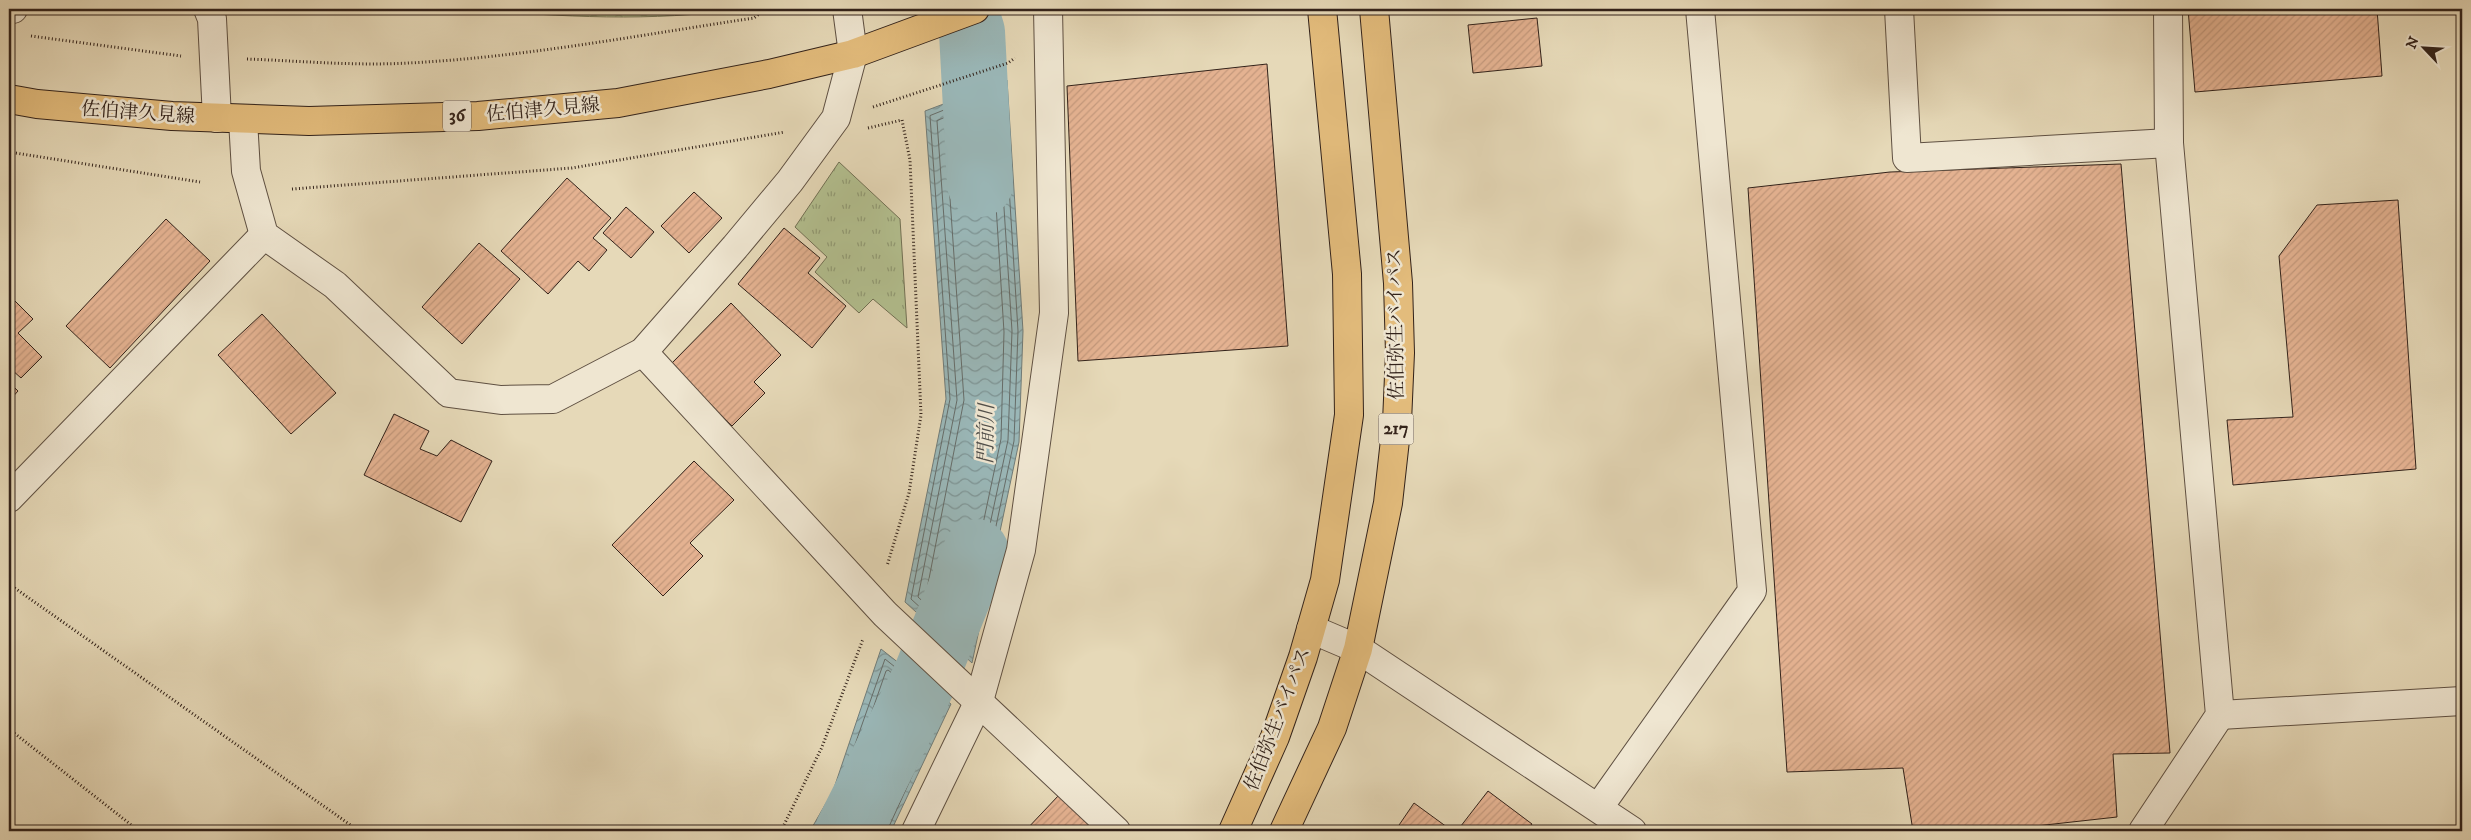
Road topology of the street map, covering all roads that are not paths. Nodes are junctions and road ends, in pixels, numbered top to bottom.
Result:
1 (208, 9) edge
2 (847, 9) edge
3 (975, 9) edge
4 (1048, 9) edge
5 (1322, 9) edge
6 (1374, 9) edge
7 (1700, 9) edge
8 (1899, 9) edge
9 (2168, 9) edge
10 (853, 54) junction
11 (9, 99) edge
12 (230, 119) junction
13 (2170, 143) junction
14 (264, 235) junction
15 (643, 352) junction
16 (9, 498) edge
17 (1311, 629) junction
18 (1358, 649) junction
19 (971, 695) junction
20 (2462, 701) edge
21 (2220, 715) junction
22 (1599, 807) junction
23 (916, 831) edge
24 (1116, 831) edge
25 (1233, 831) edge
26 (1284, 831) edge
27 (1632, 831) edge
28 (2143, 831) edge

1 - 12 street
2 - 10 street
3 - 10 main road, 佐伯津久見線 / 36
4 - 19 street
5 - 17 main road, 佐伯弥生バイパス
6 - 18 main road, 佐伯弥生バイパス / 217
7 - 22 street
8 - 13 street
9 - 13 street
10 - 12 main road, 佐伯津久見線 / 36
10 - 15 street
11 - 12 main road, 佐伯津久見線 / 36
12 - 14 street
13 - 21 street
14 - 15 street
14 - 16 street
15 - 19 street
17 - 18 street
17 - 25 main road, 佐伯弥生バイパス
18 - 22 street
18 - 26 main road, 佐伯弥生バイパス / 217
19 - 23 street
19 - 24 street
20 - 21 street
21 - 28 street
22 - 27 street

